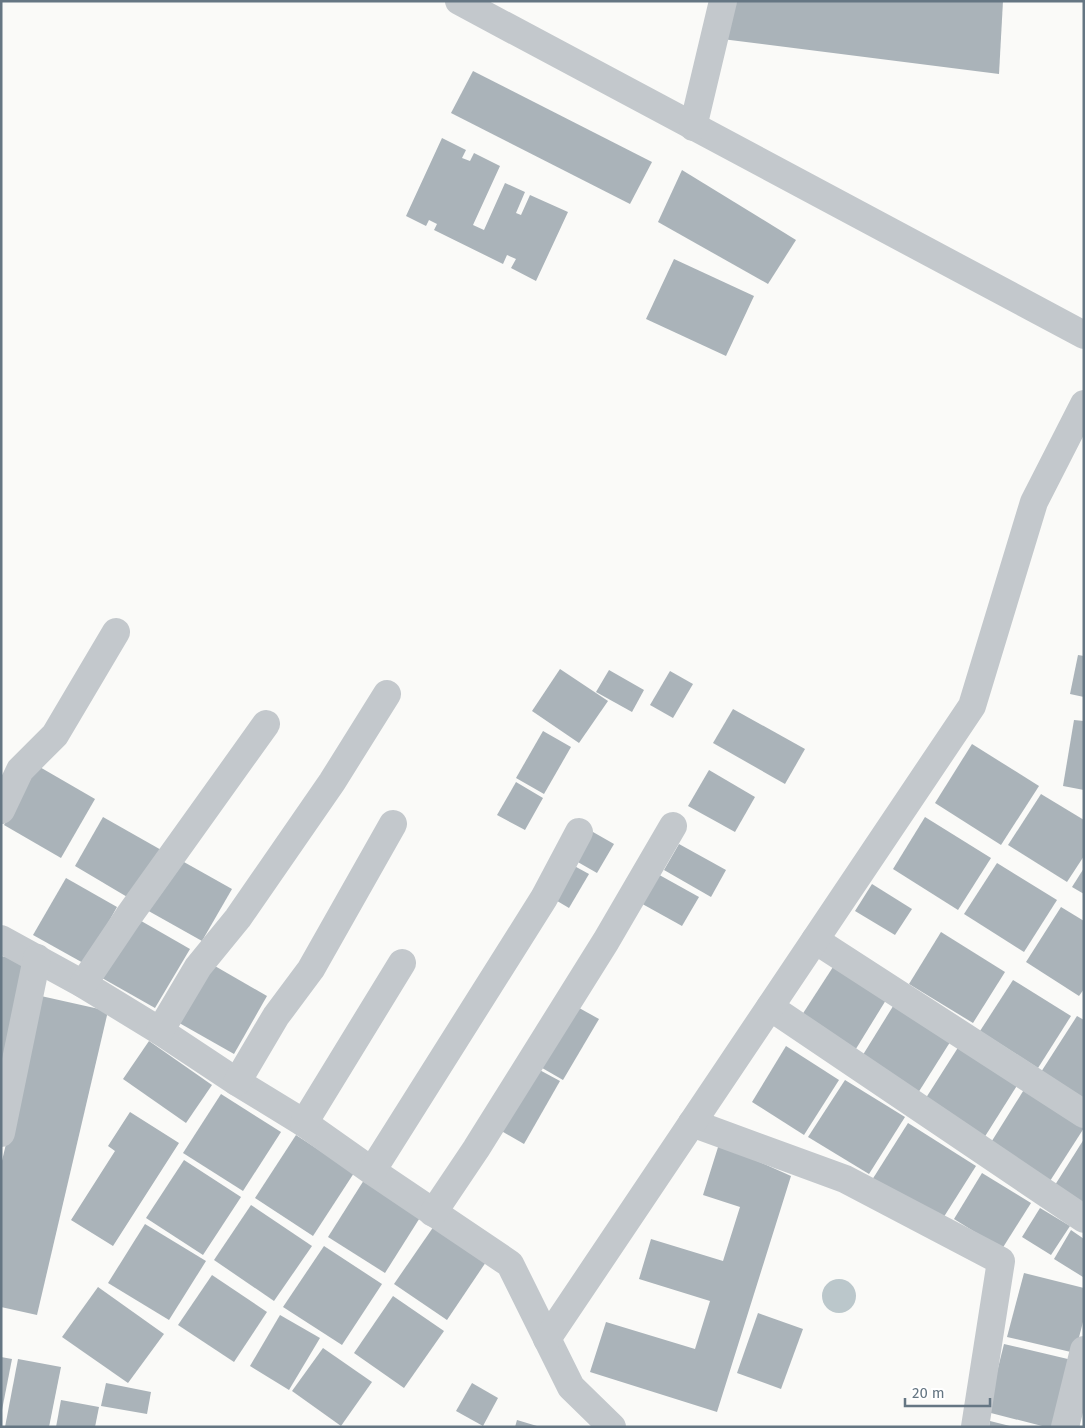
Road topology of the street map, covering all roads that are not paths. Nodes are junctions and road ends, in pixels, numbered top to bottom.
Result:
1 (459, 1) edge
2 (722, 1) edge
3 (693, 127) junction
4 (1084, 335) edge
5 (1084, 404) edge
6 (116, 632) dead end
7 (386, 694) dead end
8 (266, 724) dead end
9 (1, 810) edge
10 (393, 824) dead end
11 (673, 826) dead end
12 (579, 832) dead end
13 (1, 939) edge
14 (815, 940) junction
15 (37, 958) junction
16 (402, 963) dead end
17 (83, 984) junction
18 (770, 1007) junction
19 (160, 1031) junction
20 (238, 1082) junction
21 (1084, 1114) edge
22 (304, 1123) junction
23 (692, 1124) junction
24 (1, 1133) edge
25 (372, 1171) junction
26 (434, 1213) junction
27 (1084, 1219) edge
28 (547, 1339) junction
29 (1084, 1350) edge
30 (612, 1427) edge
31 (975, 1427) edge
32 (1065, 1427) edge

1 - 3 street
2 - 3 street
3 - 4 street
5 - 14 street
6 - 9 street
7 - 19 street
8 - 17 street
10 - 20 street
11 - 26 street
12 - 25 street
13 - 15 street
14 - 18 street
14 - 21 street
15 - 17 street
15 - 24 street
16 - 22 street
17 - 19 street
18 - 23 street
18 - 27 street
19 - 20 street
20 - 22 street
22 - 25 street
23 - 28 street
23 - 31 street
25 - 26 street
26 - 28 street
28 - 30 street
29 - 32 street

